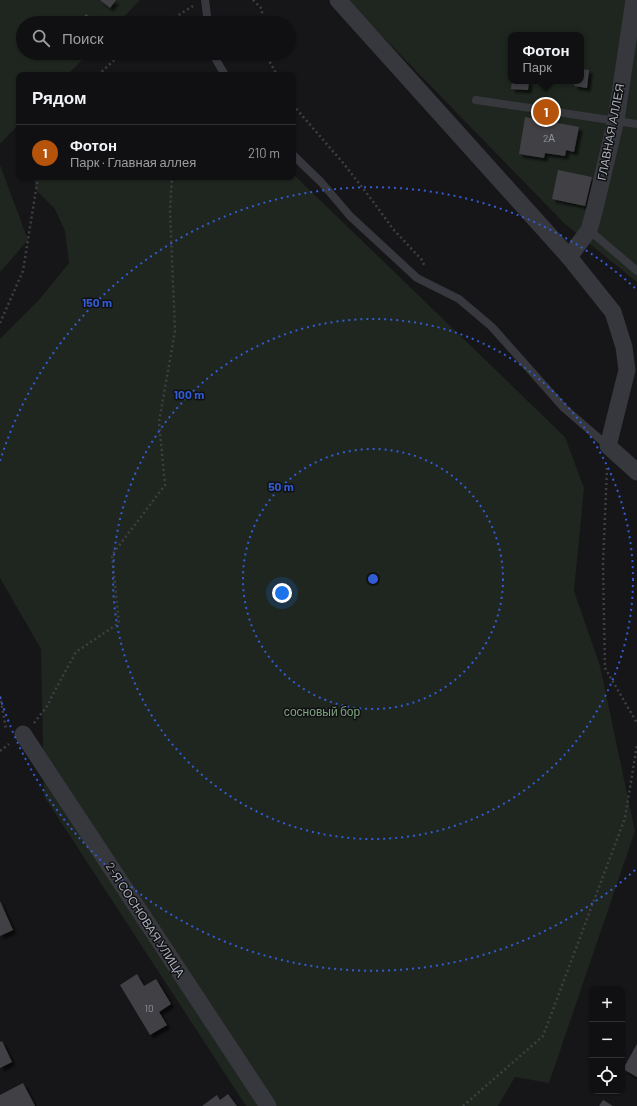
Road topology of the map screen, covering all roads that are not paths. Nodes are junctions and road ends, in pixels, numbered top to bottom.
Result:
1 (338, 0) edge
2 (634, 0) edge
3 (201, 2) edge
4 (206, 16) edge
5 (216, 60) edge
6 (223, 72) edge
7 (476, 100) dead end
8 (616, 120) junction
9 (637, 124) edge
10 (296, 158) edge
11 (589, 230) junction
12 (568, 257) junction
13 (637, 271) edge
14 (608, 446) junction
15 (637, 472) edge
16 (15, 736) road end
17 (268, 1106) edge

1 - 12 street
2 - 8 street, ГЛАВНАЯ АЛЛЕЯ
3 - 4 lane
5 - 6 lane
7 - 8 lane
8 - 9 lane
8 - 11 street, ГЛАВНАЯ АЛЛЕЯ
10 - 14 lane
11 - 12 street, ГЛАВНАЯ АЛЛЕЯ
11 - 13 lane
12 - 14 street
14 - 15 street
16 - 17 street, 2-Я СОСНОВАЯ УЛИЦА

